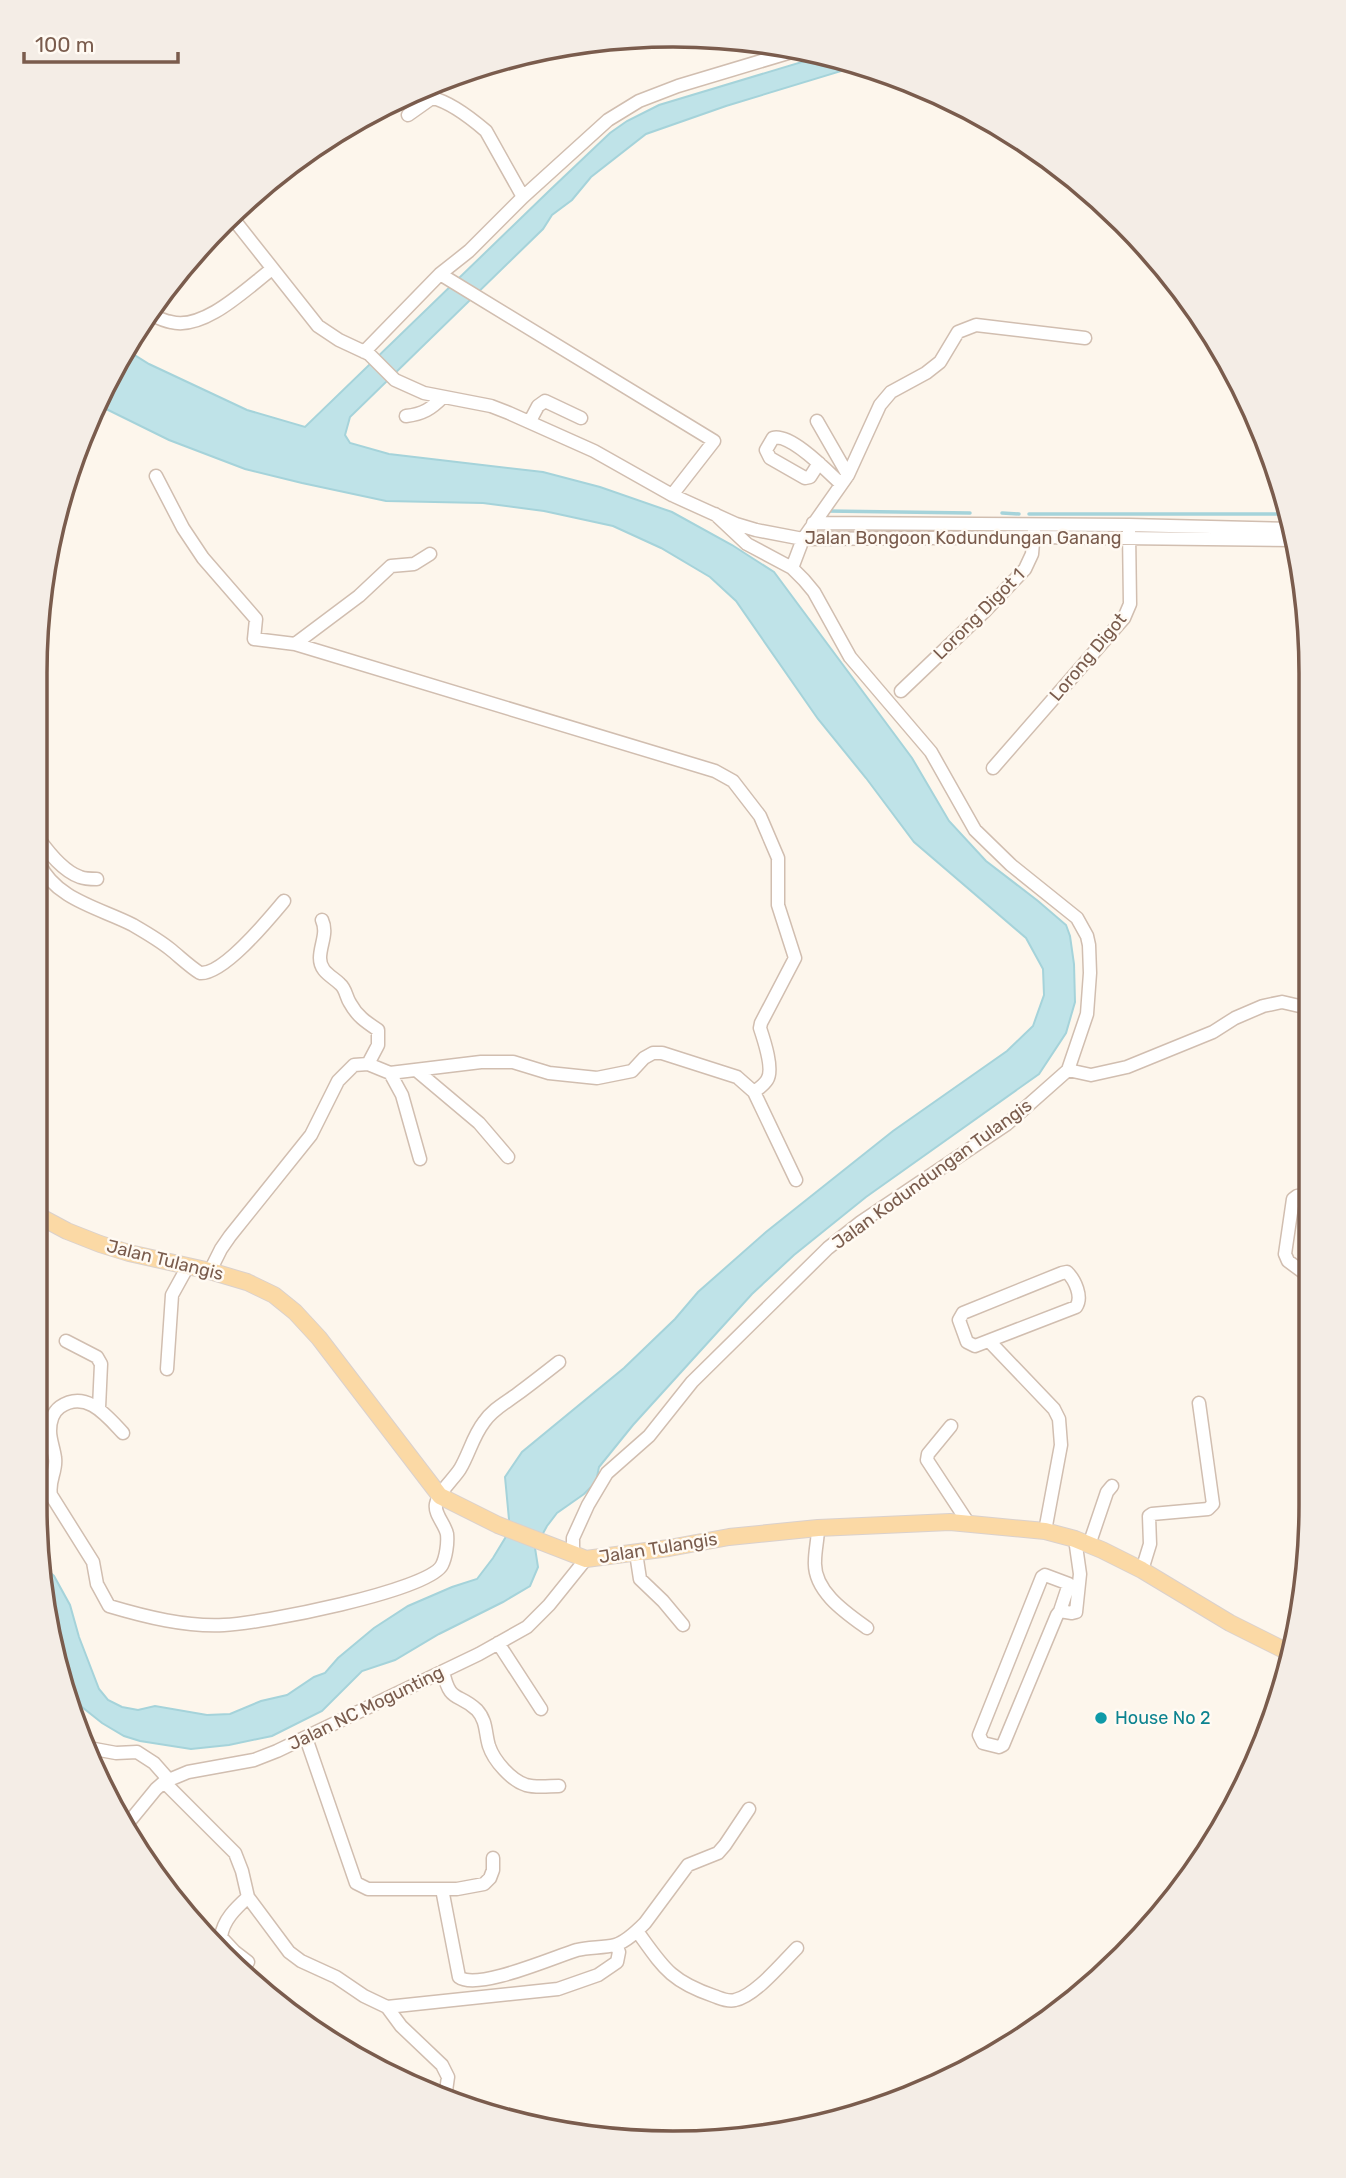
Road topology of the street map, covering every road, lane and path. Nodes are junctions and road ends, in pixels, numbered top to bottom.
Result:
1 (777, 56) edge
2 (408, 115) dead end
3 (523, 197) junction
4 (238, 225) edge
5 (272, 270) junction
6 (445, 277) junction
7 (158, 317) edge
8 (1084, 338) dead end
9 (367, 353) junction
10 (443, 397) junction
11 (406, 416) dead end
12 (582, 418) dead end
13 (530, 421) junction
14 (817, 421) dead end
15 (819, 463) dead end
16 (156, 476) dead end
17 (844, 479) junction
18 (672, 495) junction
19 (715, 514) junction
20 (813, 523) junction
21 (1282, 529) edge
22 (1034, 531) junction
23 (1129, 532) junction
24 (1171, 533) junction
25 (803, 539) junction
26 (1284, 539) edge
27 (430, 554) dead end
28 (792, 568) junction
29 (295, 644) junction
30 (901, 691) dead end
31 (993, 768) dead end
32 (47, 849) edge
33 (47, 878) edge
34 (97, 879) dead end
35 (284, 901) dead end
36 (322, 920) dead end
37 (1299, 1006) edge
38 (369, 1064) junction
39 (416, 1070) junction
40 (1068, 1070) junction
41 (390, 1073) junction
42 (754, 1092) junction
43 (508, 1157) dead end
44 (420, 1159) dead end
45 (796, 1180) dead end
46 (1299, 1196) edge
47 (47, 1220) edge
48 (188, 1266) junction
49 (1299, 1269) edge
50 (210, 1271) junction
51 (65, 1340) dead end
52 (990, 1342) junction
53 (559, 1363) dead end
54 (167, 1369) dead end
55 (1199, 1403) dead end
56 (99, 1408) junction
57 (951, 1426) dead end
58 (123, 1433) dead end
59 (1112, 1486) dead end
60 (440, 1496) junction
61 (969, 1524) junction
62 (818, 1528) junction
63 (1045, 1531) junction
64 (1086, 1543) junction
65 (636, 1553) junction
66 (579, 1557) junction
67 (1142, 1570) junction
68 (1080, 1574) junction
69 (1060, 1611) junction
70 (682, 1625) dead end
71 (867, 1628) dead end
72 (498, 1643) junction
73 (1282, 1649) edge
74 (443, 1671) junction
75 (541, 1709) dead end
76 (306, 1738) junction
77 (97, 1750) edge
78 (167, 1781) junction
79 (559, 1786) dead end
80 (749, 1810) dead end
81 (132, 1819) edge
82 (493, 1858) dead end
83 (442, 1889) junction
84 (248, 1897) junction
85 (637, 1931) junction
86 (221, 1937) edge
87 (617, 1945) junction
88 (797, 1948) dead end
89 (242, 1958) edge
90 (248, 1962) dead end
91 (387, 2007) junction
92 (446, 2088) edge

1 - 3 street
2 - 3 street
3 - 6 street
4 - 5 street, Jalan Bongoon Kodundungan Ganang
5 - 7 street
5 - 9 street, Jalan Bongoon Kodundungan Ganang
6 - 9 street
6 - 18 street
8 - 17 street
9 - 10 street, Jalan Bongoon Kodundungan Ganang
10 - 11 street
10 - 13 street, Jalan Bongoon Kodundungan Ganang
12 - 13 street
13 - 18 street, Jalan Bongoon Kodundungan Ganang
14 - 17 street
15 - 17 street
16 - 29 street
17 - 20 street
18 - 19 street, Jalan Bongoon Kodundungan Ganang
19 - 25 street, Jalan Bongoon Kodundungan Ganang
19 - 28 street, Jalan Kodundungan Tulangis
20 - 22 street
20 - 25 street
21 - 24 street
22 - 23 street, Jalan Bongoon Kodundungan Ganang
22 - 25 street, Jalan Bongoon Kodundungan Ganang
22 - 30 street, Lorong Digot 1
23 - 24 street, Jalan Bongoon Kodundungan Ganang
23 - 31 street, Lorong Digot
24 - 26 street
25 - 28 street
27 - 29 street
28 - 40 street, Jalan Kodundungan Tulangis
29 - 42 street
32 - 34 street
33 - 35 street
36 - 38 street
37 - 40 street
38 - 41 street
38 - 50 street
39 - 41 street
39 - 42 street
39 - 43 street
40 - 66 street, Jalan Kodundungan Tulangis
41 - 44 street
42 - 45 street
46 - 49 street
47 - 48 main road, Jalan Tulangis
48 - 50 main road, Jalan Tulangis
48 - 54 street
50 - 60 main road, Jalan Tulangis
51 - 56 street
52 - 52 street
52 - 63 street
53 - 60 street
55 - 67 street
56 - 58 street
56 - 60 street
57 - 61 street
59 - 64 street
60 - 66 main road, Jalan Tulangis
61 - 62 main road, Jalan Tulangis
61 - 63 main road, Jalan Tulangis
62 - 65 main road, Jalan Tulangis
62 - 71 street
63 - 64 main road, Jalan Tulangis
64 - 67 main road, Jalan Tulangis
64 - 68 street
64 - 68 street
65 - 66 main road, Jalan Tulangis
65 - 70 street
66 - 72 street, Jalan NC Mogunting
67 - 73 main road, Jalan Tulangis
68 - 69 street
69 - 69 street
72 - 74 street, Jalan NC Mogunting
72 - 75 street
74 - 76 street, Jalan NC Mogunting
74 - 79 street
76 - 78 street, Jalan NC Mogunting
76 - 83 street
77 - 78 street
78 - 81 street
78 - 84 street
80 - 85 street
82 - 83 street
83 - 87 street
84 - 86 street
84 - 91 street
85 - 87 street
85 - 88 street
87 - 91 street
89 - 90 street
91 - 92 street

